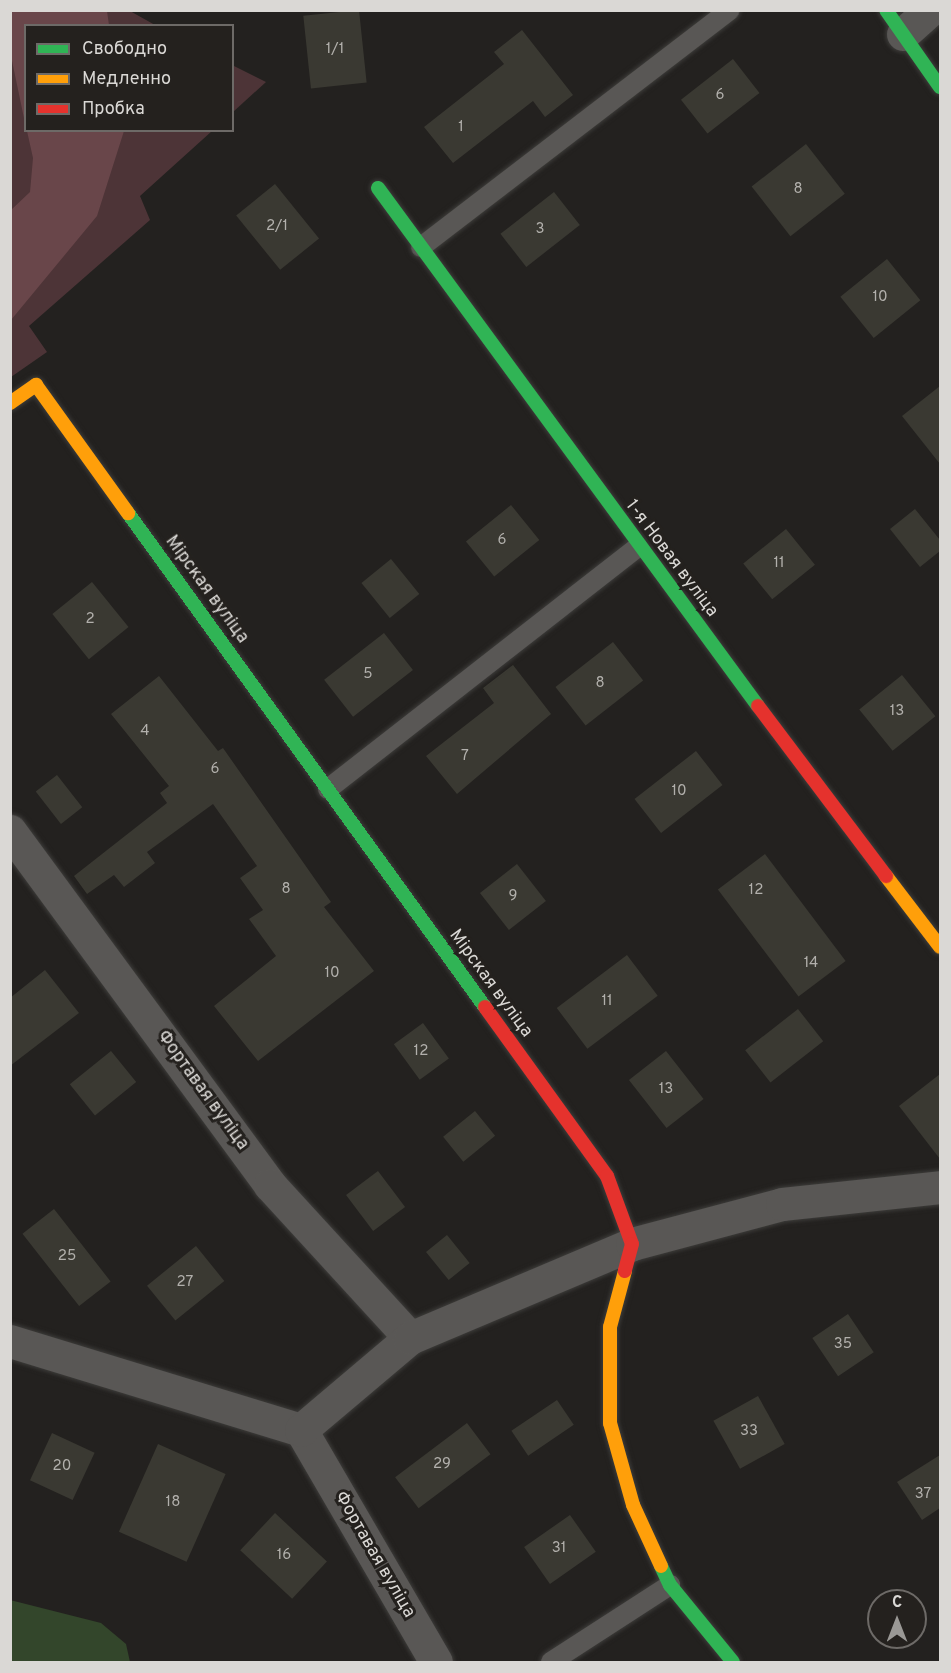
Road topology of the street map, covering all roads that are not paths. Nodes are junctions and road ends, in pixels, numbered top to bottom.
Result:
1 (730, 10) edge
2 (930, 10) edge
3 (895, 22) edge
4 (940, 87) edge
5 (378, 188) dead end
6 (421, 247) junction
7 (10, 403) edge
8 (638, 547) junction
9 (328, 789) junction
10 (10, 831) edge
11 (940, 946) edge
12 (940, 1187) edge
13 (632, 1244) junction
14 (410, 1338) junction
15 (10, 1341) edge
16 (301, 1430) junction
17 (670, 1585) junction
18 (436, 1662) edge
19 (551, 1662) edge
20 (733, 1662) edge

1 - 6 lane
2 - 3 street
3 - 4 street
5 - 6 street, 1-я Новая вуліца
6 - 8 street, 1-я Новая вуліца
7 - 9 street, Мірская вуліца
8 - 9 lane
8 - 11 street, 1-я Новая вуліца
9 - 13 street, Мірская вуліца
10 - 14 street, Фортавая вуліца
12 - 13 street
13 - 14 street
13 - 17 street
14 - 16 street
15 - 16 street
16 - 18 street, Фортавая вуліца
17 - 19 lane
17 - 20 street

